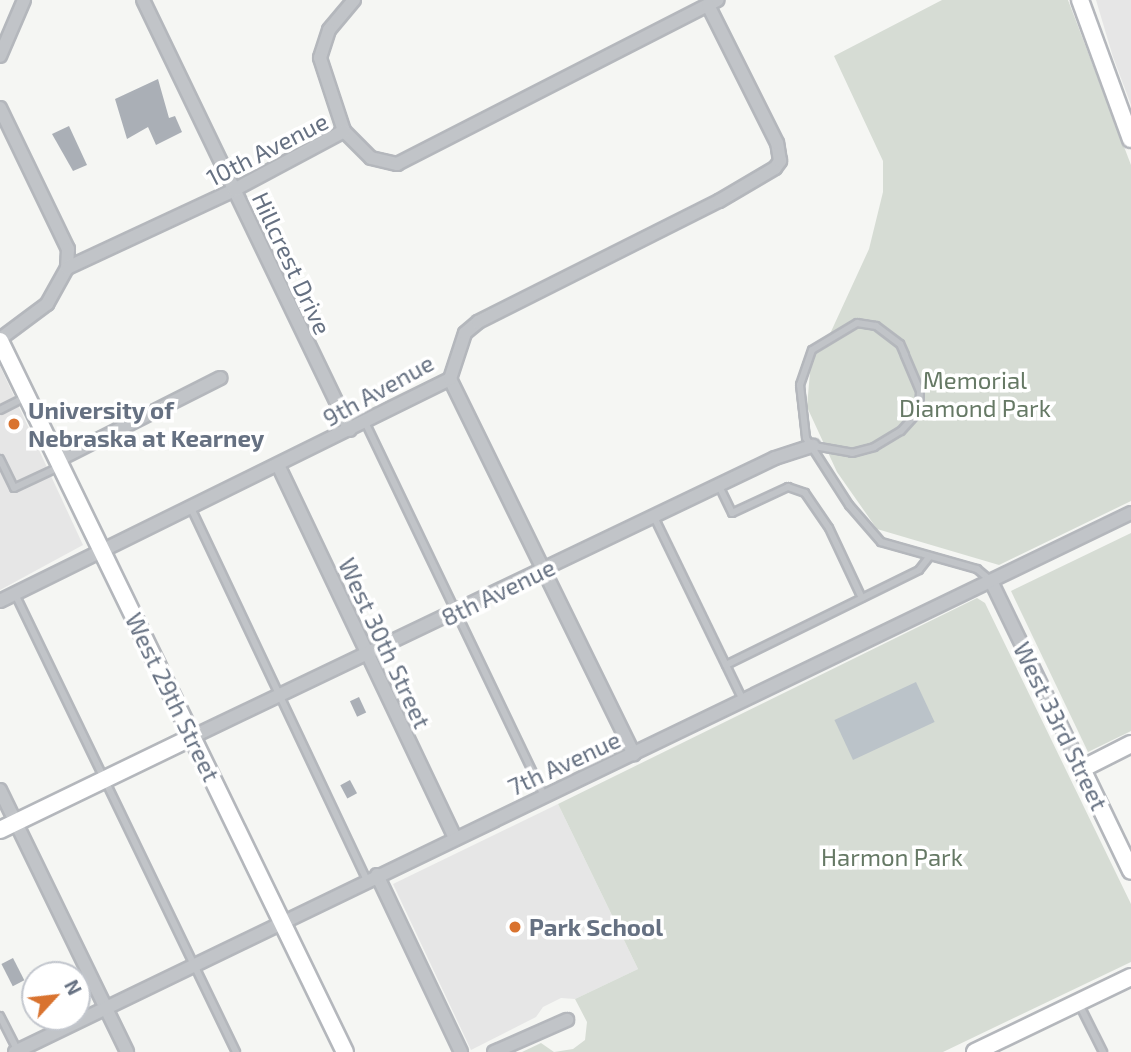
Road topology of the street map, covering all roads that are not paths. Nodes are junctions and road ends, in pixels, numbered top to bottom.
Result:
1 (24, 0) edge
2 (143, 0) edge
3 (354, 0) edge
4 (1080, 0) edge
5 (715, 1) edge
6 (0, 56) edge
7 (0, 108) edge
8 (344, 131) junction
9 (1131, 139) edge
10 (234, 190) junction
11 (67, 268) junction
12 (0, 340) edge
13 (220, 378) dead end
14 (450, 379) junction
15 (27, 397) junction
16 (0, 410) edge
17 (365, 422) junction
18 (350, 430) junction
19 (813, 446) junction
20 (0, 459) edge
21 (59, 463) junction
22 (278, 466) junction
23 (719, 486) junction
24 (191, 508) junction
25 (1131, 513) edge
26 (654, 517) junction
27 (102, 552) junction
28 (929, 557) junction
29 (543, 570) junction
30 (991, 581) junction
31 (15, 594) junction
32 (862, 597) junction
33 (0, 601) edge
34 (456, 612) junction
35 (368, 654) junction
36 (726, 664) junction
37 (281, 694) junction
38 (744, 701) junction
39 (192, 737) junction
40 (1131, 744) edge
41 (634, 754) junction
42 (1082, 769) junction
43 (105, 779) junction
44 (0, 790) edge
45 (544, 796) junction
46 (16, 822) junction
47 (0, 831) edge
48 (455, 838) junction
49 (1131, 871) edge
50 (372, 877) junction
51 (282, 923) junction
52 (194, 965) junction
53 (1131, 977) edge
54 (1079, 1002) junction
55 (106, 1008) junction
56 (0, 1016) edge
57 (568, 1020) dead end
58 (995, 1048) edge
59 (17, 1052) edge
60 (127, 1052) edge
61 (236, 1052) edge
62 (345, 1052) edge
63 (461, 1052) edge
64 (494, 1052) edge
65 (975, 1052) edge
66 (1103, 1052) edge

1 - 6 street
2 - 10 street, Hillcrest Drive
3 - 8 street
4 - 9 street
5 - 8 street, 10th Avenue
5 - 14 street, 9th Avenue
7 - 11 street
8 - 10 street, 10th Avenue
10 - 11 street, 10th Avenue
10 - 18 street, Hillcrest Drive
11 - 12 street
12 - 15 street, West 29th Street
13 - 21 street
14 - 17 street, 9th Avenue
14 - 29 street
15 - 16 lane
15 - 21 street, West 29th Street
17 - 18 street, 9th Avenue
17 - 34 lane
18 - 22 street, 9th Avenue
19 - 19 lane
19 - 23 street, 8th Avenue
19 - 28 lane
20 - 21 lane
21 - 27 street, West 29th Street
22 - 24 street, 9th Avenue
22 - 35 street, West 30th Street
23 - 26 street, 8th Avenue
23 - 32 lane
24 - 27 street, 9th Avenue
24 - 37 lane
25 - 30 street, 7th Avenue
26 - 29 street, 8th Avenue
26 - 36 lane
27 - 31 street, 9th Avenue
27 - 39 street, West 29th Street
28 - 30 lane
28 - 32 lane
29 - 34 street, 8th Avenue
29 - 41 street
30 - 38 street, 7th Avenue
30 - 42 street, West 33rd Street
31 - 33 street, 9th Avenue
31 - 43 lane
32 - 36 lane
34 - 35 street, 8th Avenue
34 - 45 lane
35 - 37 street, 8th Avenue
35 - 48 street, West 30th Street
36 - 38 lane
37 - 39 street, 8th Avenue
37 - 50 lane
38 - 41 street, 7th Avenue
39 - 43 street, 8th Avenue
39 - 51 street, West 29th Street
40 - 42 street
41 - 45 street, 7th Avenue
42 - 49 street, West 33rd Street
43 - 46 street, 8th Avenue
43 - 52 lane
44 - 46 street
45 - 48 street, 7th Avenue
46 - 47 street, 8th Avenue
46 - 55 street
48 - 50 street, 7th Avenue
50 - 51 street, 7th Avenue
50 - 63 street
51 - 52 street, 7th Avenue
51 - 62 street, West 29th Street
52 - 55 street, 7th Avenue
52 - 61 lane
53 - 54 street
54 - 58 street
54 - 66 lane
55 - 59 street, 7th Avenue
55 - 60 street
56 - 59 lane
57 - 64 street
58 - 65 street

